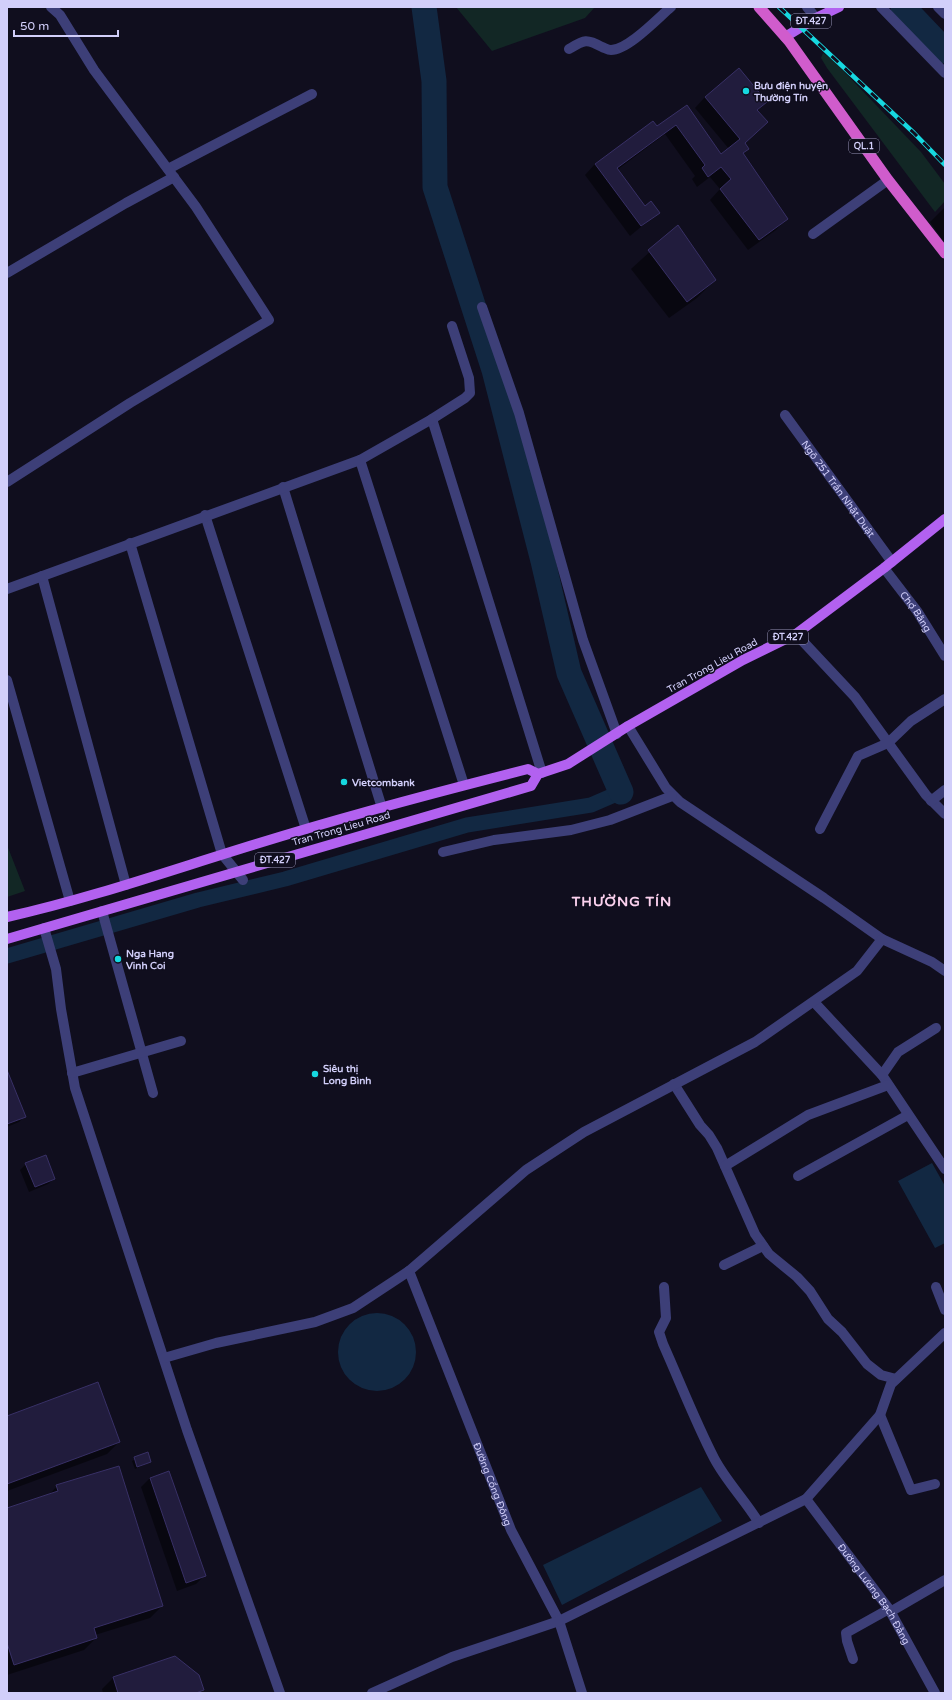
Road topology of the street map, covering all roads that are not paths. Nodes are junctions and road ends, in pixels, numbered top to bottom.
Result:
1 (51, 7) edge
2 (671, 7) edge
3 (759, 7) edge
4 (807, 7) edge
5 (839, 7) edge
6 (881, 7) edge
7 (938, 7) edge
8 (945, 14) edge
9 (816, 18) junction
10 (785, 37) junction
11 (569, 49) dead end
12 (945, 72) edge
13 (312, 94) dead end
14 (171, 173) junction
15 (888, 180) junction
16 (813, 234) dead end
17 (945, 253) edge
18 (7, 273) edge
19 (482, 307) dead end
20 (452, 326) dead end
21 (785, 414) dead end
22 (432, 419) junction
23 (360, 460) junction
24 (7, 482) edge
25 (283, 487) junction
26 (205, 515) junction
27 (945, 519) edge
28 (130, 543) junction
29 (888, 565) junction
30 (42, 576) junction
31 (7, 589) edge
32 (796, 634) junction
33 (945, 656) edge
34 (7, 680) edge
35 (945, 699) edge
36 (628, 726) junction
37 (617, 734) junction
38 (888, 742) junction
39 (540, 774) junction
40 (464, 785) junction
41 (945, 790) edge
42 (672, 796) junction
43 (932, 801) junction
44 (382, 808) junction
45 (945, 814) edge
46 (820, 828) dead end
47 (306, 829) junction
48 (443, 852) dead end
49 (222, 854) junction
50 (236, 872) junction
51 (242, 880) dead end
52 (126, 885) junction
53 (70, 901) junction
54 (103, 915) junction
55 (7, 917) edge
56 (44, 928) junction
57 (7, 939) edge
58 (882, 939) junction
59 (945, 971) edge
60 (814, 1002) junction
61 (936, 1028) dead end
62 (181, 1041) dead end
63 (142, 1051) junction
64 (72, 1073) junction
65 (882, 1075) junction
66 (674, 1084) junction
67 (888, 1085) junction
68 (153, 1093) dead end
69 (908, 1115) junction
70 (725, 1166) junction
71 (945, 1169) edge
72 (798, 1176) dead end
73 (763, 1246) junction
74 (724, 1264) dead end
75 (409, 1272) junction
76 (664, 1287) dead end
77 (936, 1287) dead end
78 (945, 1310) edge
79 (945, 1333) edge
80 (164, 1358) junction
81 (896, 1379) junction
82 (880, 1415) junction
83 (936, 1484) dead end
84 (806, 1499) junction
85 (760, 1522) junction
86 (945, 1580) edge
87 (889, 1611) junction
88 (559, 1621) junction
89 (853, 1659) dead end
90 (280, 1693) edge
91 (372, 1693) edge
92 (582, 1693) edge
93 (935, 1693) edge

1 - 14 street
2 - 11 street
3 - 10 highway, QL.1
4 - 9 street
5 - 9 main road, ĐT.427
6 - 12 street
7 - 8 street
9 - 10 main road, ĐT.427
10 - 15 highway, QL.1
13 - 14 street
14 - 18 street
14 - 24 street
15 - 16 street
15 - 17 highway, QL.1
19 - 37 street
20 - 22 street
21 - 29 street, Ngõ 251 Trần Nhật Duật
22 - 23 street
22 - 39 street
23 - 25 street
23 - 40 street
25 - 26 street
25 - 44 street
26 - 28 street
26 - 47 street
27 - 29 main road, Tran Trong Lieu Road / ĐT.427
28 - 30 street
28 - 49 street
29 - 32 main road, Tran Trong Lieu Road / ĐT.427
29 - 33 street, Chợ Bằng
30 - 31 street
30 - 52 street
32 - 36 main road, Tran Trong Lieu Road / ĐT.427
32 - 38 street
34 - 53 street
35 - 38 street
36 - 37 main road, Tran Trong Lieu Road / ĐT.427
36 - 42 street
37 - 39 main road, Tran Trong Lieu Road / ĐT.427
38 - 43 street
38 - 46 street
39 - 40 main road, Tran Trong Lieu Road / ĐT.427
39 - 50 main road, Tran Trong Lieu Road / ĐT.427
40 - 44 main road, Tran Trong Lieu Road / ĐT.427
41 - 43 street
42 - 48 street
42 - 58 street
43 - 45 street
44 - 47 main road, Tran Trong Lieu Road / ĐT.427
47 - 49 main road, Tran Trong Lieu Road / ĐT.427
49 - 50 street
49 - 52 main road, Tran Trong Lieu Road / ĐT.427
50 - 51 street
50 - 54 main road, Tran Trong Lieu Road / ĐT.427
52 - 53 main road, Tran Trong Lieu Road / ĐT.427
53 - 55 main road, Tran Trong Lieu Road / ĐT.427
54 - 56 main road, Tran Trong Lieu Road / ĐT.427
54 - 63 street
56 - 57 main road, Tran Trong Lieu Road / ĐT.427
56 - 64 street
58 - 59 street
58 - 60 street
60 - 65 street
60 - 66 street
61 - 65 street
62 - 63 street
63 - 64 street
63 - 68 street
64 - 80 street
65 - 67 street
66 - 70 street
66 - 75 street
67 - 69 street
67 - 70 street
69 - 71 street
69 - 72 street
70 - 73 street
73 - 74 street
73 - 81 street
75 - 80 street
75 - 88 street, Đường Cổng Đông
76 - 85 street
77 - 78 street
79 - 81 street
80 - 90 street
81 - 82 street
82 - 83 street
82 - 84 street
84 - 85 street
84 - 87 street, Đường Lương Bạch Đằng
85 - 88 street
86 - 87 street
87 - 89 street
87 - 93 street, Đường Lương Bạch Đằng
88 - 91 street
88 - 92 street, Đường Cổng Đông

